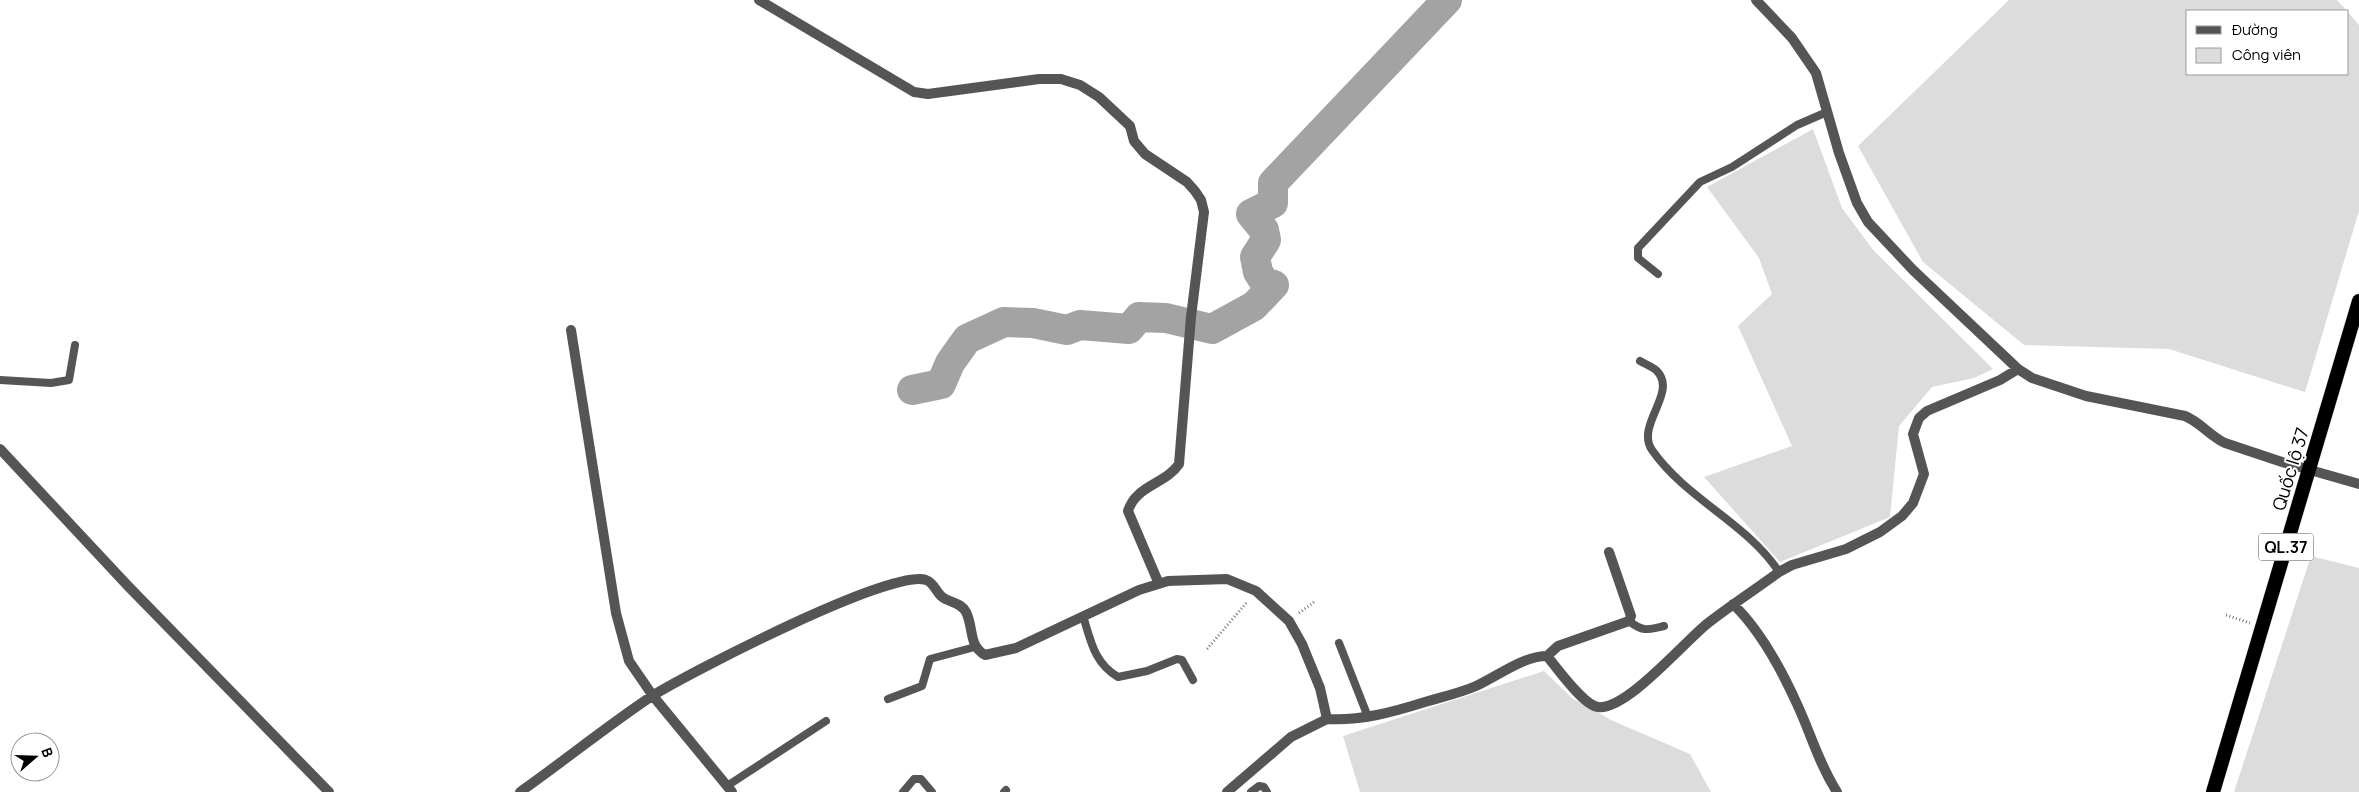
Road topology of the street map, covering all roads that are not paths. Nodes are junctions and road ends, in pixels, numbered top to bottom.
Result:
1 (758, 0) edge
2 (1756, 0) edge
3 (1827, 112) junction
4 (1658, 274) dead end
5 (2359, 301) edge
6 (571, 330) dead end
7 (75, 345) dead end
8 (1640, 362) dead end
9 (2018, 369) junction
10 (0, 380) edge
11 (0, 449) edge
12 (2309, 471) junction
13 (2359, 484) edge
14 (1609, 552) dead end
15 (1779, 572) junction
16 (1159, 584) junction
17 (1733, 604) junction
18 (1083, 616) junction
19 (1629, 621) junction
20 (1664, 626) dead end
21 (1339, 643) dead end
22 (975, 647) junction
23 (1547, 656) junction
24 (1193, 680) dead end
25 (652, 696) junction
26 (888, 699) dead end
27 (1368, 717) junction
28 (1327, 719) junction
29 (826, 721) dead end
30 (730, 789) edge
31 (328, 792) edge
32 (520, 792) edge
33 (903, 792) edge
34 (932, 792) edge
35 (1227, 792) edge
36 (1251, 792) edge
37 (1267, 792) edge
38 (1837, 792) edge
39 (2213, 792) edge

1 - 16 street
2 - 3 street
3 - 4 lane
3 - 9 street
5 - 12 highway, Quốc lộ 37 / QL.37
6 - 25 street
7 - 10 lane
8 - 15 lane
9 - 12 street
9 - 15 street
11 - 31 street
12 - 13 street
12 - 39 highway, Quốc lộ 37 / QL.37
14 - 19 street
15 - 17 street
16 - 18 street
16 - 28 street
17 - 23 street
17 - 38 street
18 - 22 street
18 - 24 lane
19 - 20 lane
19 - 23 street
21 - 27 lane
22 - 25 street
22 - 26 lane
23 - 27 street
25 - 30 street
25 - 32 street
27 - 28 street
28 - 35 street
29 - 30 lane
33 - 34 lane
36 - 37 lane

